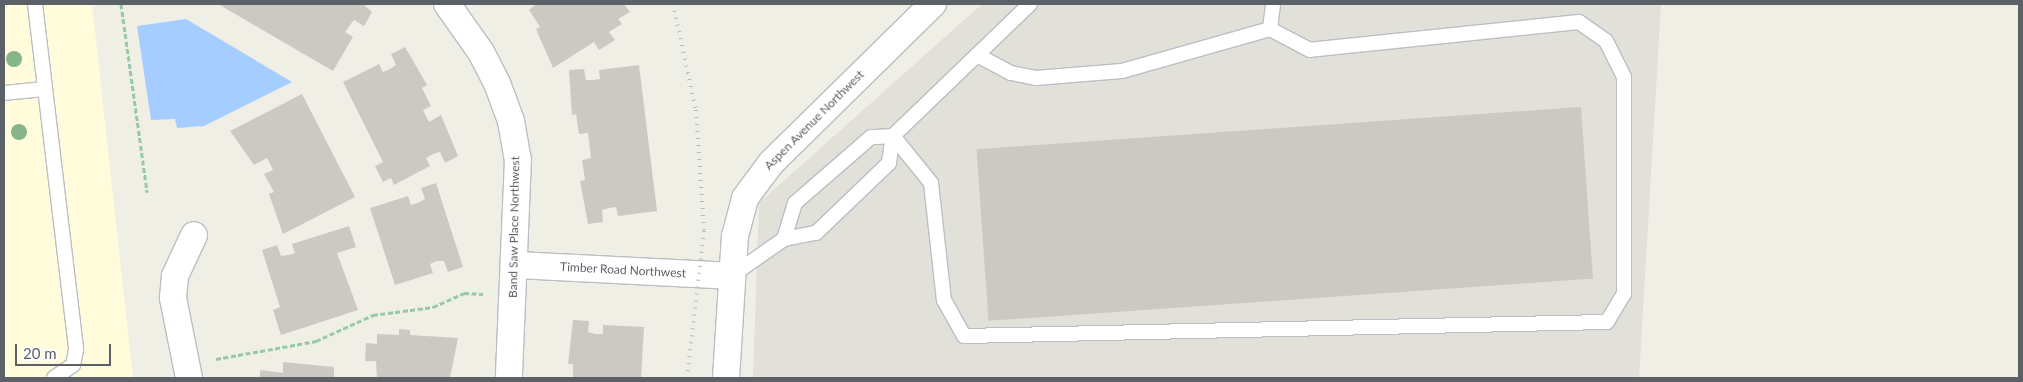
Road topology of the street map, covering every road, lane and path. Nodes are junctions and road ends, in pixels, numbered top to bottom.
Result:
1 (35, 4) edge
2 (121, 4) edge
3 (447, 4) edge
4 (933, 4) edge
5 (1030, 4) edge
6 (1273, 4) edge
7 (1270, 29) junction
8 (977, 55) junction
9 (45, 89) junction
10 (4, 93) edge
11 (893, 136) junction
12 (147, 192) dead end
13 (194, 235) dead end
14 (784, 239) junction
15 (515, 265) junction
16 (731, 276) junction
17 (484, 294) dead end
18 (212, 359) dead end
19 (54, 378) edge
20 (189, 378) edge
21 (508, 378) edge
22 (726, 378) edge

1 - 9 lane
2 - 12 path
3 - 15 street, Band Saw Place Northwest
4 - 16 street, Aspen Avenue Northwest
5 - 8 lane
6 - 7 lane
7 - 8 lane
7 - 11 lane
8 - 11 lane
9 - 10 lane
9 - 19 lane
11 - 14 lane
11 - 14 lane
13 - 20 street
14 - 16 lane
15 - 16 street, Timber Road Northwest
15 - 21 street, Band Saw Place Northwest
16 - 22 street, Aspen Avenue Northwest
17 - 18 path

